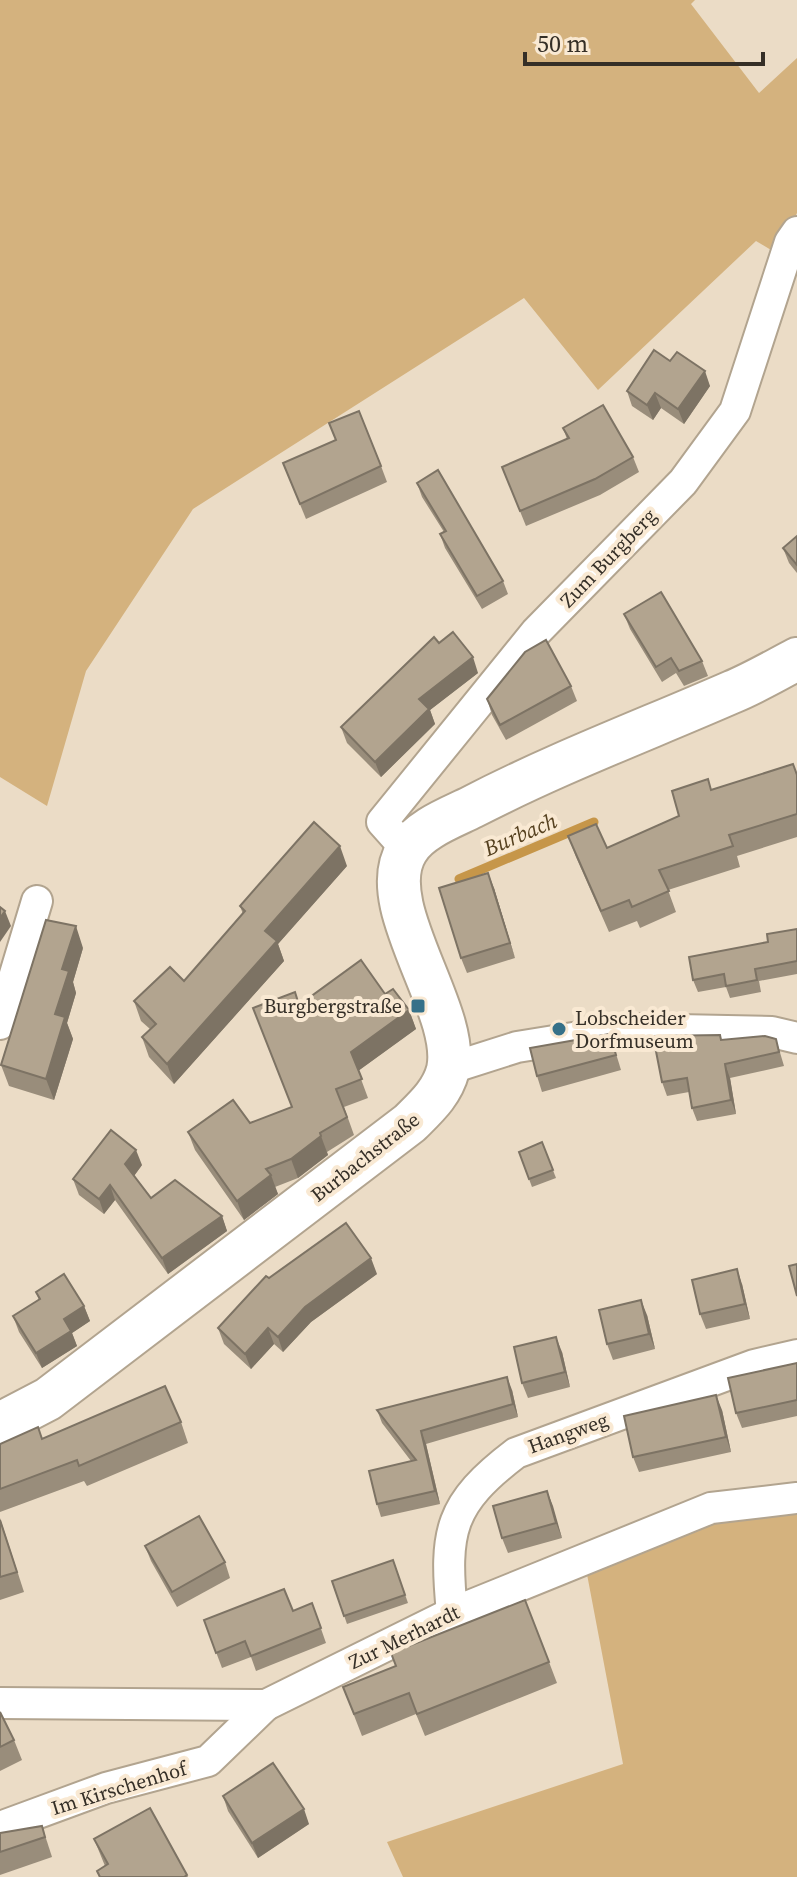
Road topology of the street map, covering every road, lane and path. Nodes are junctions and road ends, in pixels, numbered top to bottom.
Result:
1 (797, 232) edge
2 (797, 659) edge
3 (407, 850) junction
4 (37, 901) dead end
5 (0, 1024) edge
6 (797, 1038) edge
7 (448, 1069) junction
8 (797, 1355) edge
9 (0, 1424) edge
10 (797, 1498) edge
11 (452, 1613) junction
12 (0, 1703) edge
13 (266, 1705) junction
14 (0, 1827) edge

1 - 3 street, Zum Burgberg
2 - 3 street
3 - 7 street
4 - 5 street
6 - 7 street
7 - 9 street, Burbachstraße
8 - 11 street, Hangweg
10 - 11 street, Zur Merhardt
11 - 13 street, Zur Merhardt
12 - 13 street, Zur Merhardt
13 - 14 street, Im Kirschenhof

